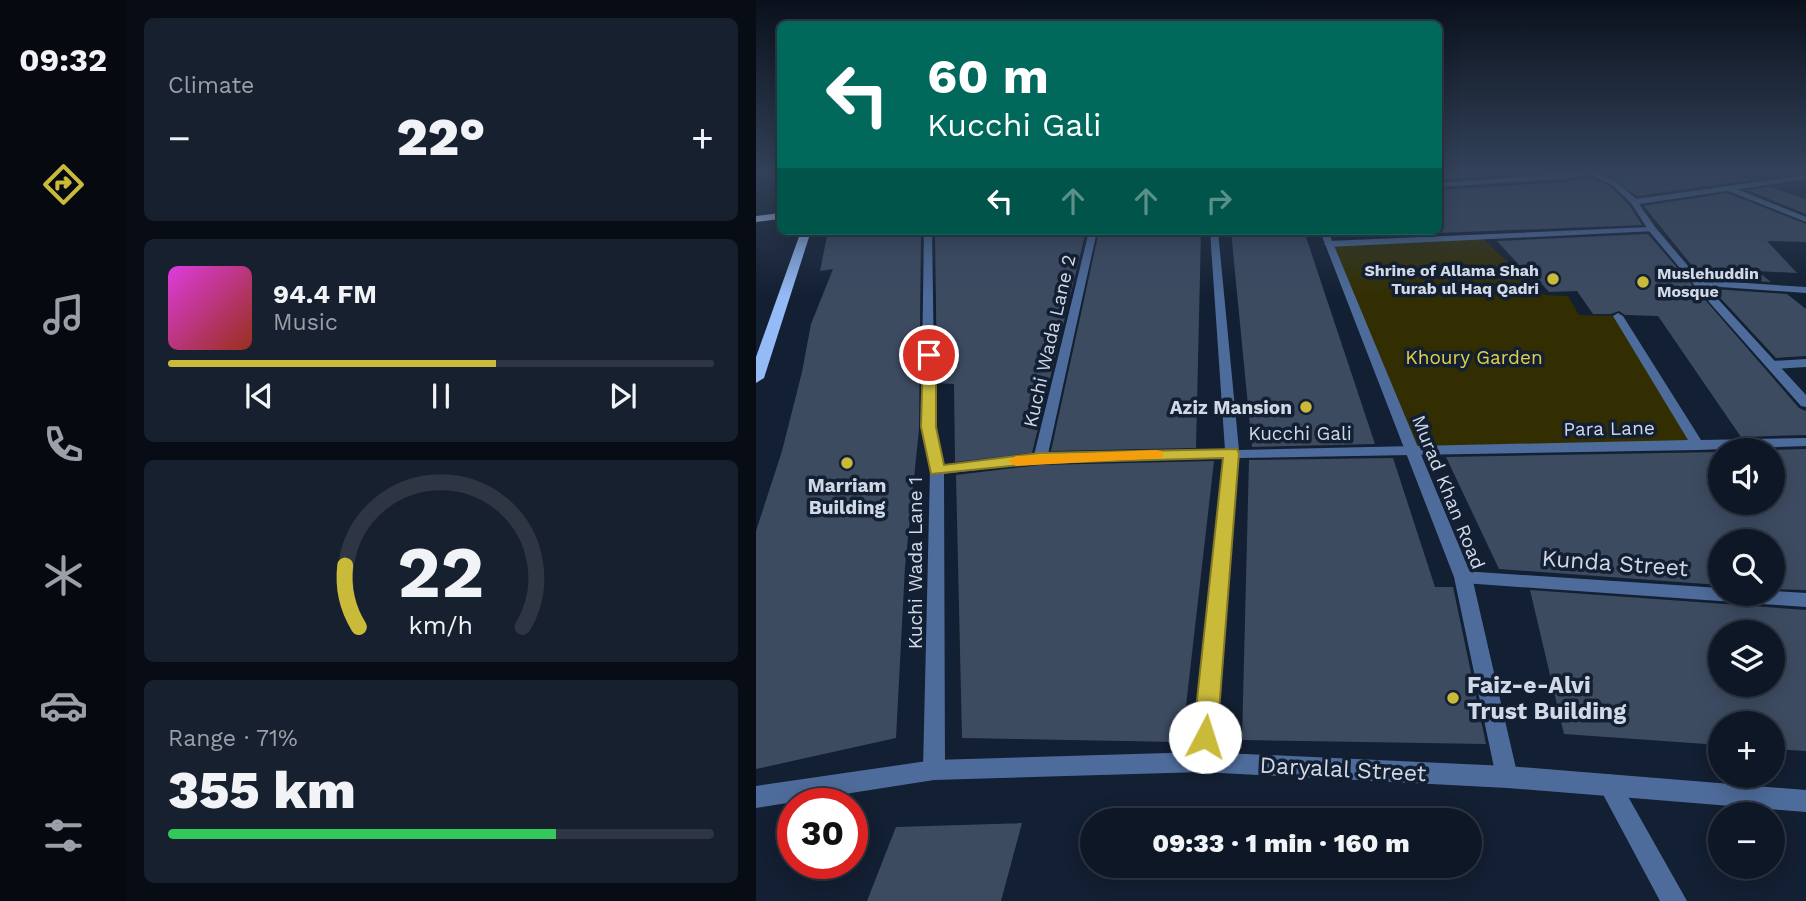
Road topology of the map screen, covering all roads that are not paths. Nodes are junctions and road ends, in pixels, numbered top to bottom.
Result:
1 (1641, 213) edge
2 (777, 216) edge
3 (756, 219) edge
4 (1652, 229) junction
5 (1442, 234) edge
6 (805, 235) edge
7 (928, 235) edge
8 (1092, 235) edge
9 (1214, 235) edge
10 (1408, 235) edge
11 (1326, 237) edge
12 (1698, 284) junction
13 (1806, 290) edge
14 (1618, 316) dead end
15 (1806, 363) edge
16 (1772, 365) junction
17 (756, 378) edge
18 (1806, 402) edge
19 (1806, 442) edge
20 (1698, 446) junction
21 (1412, 451) junction
22 (1231, 453) junction
23 (1040, 458) junction
24 (937, 471) junction
25 (1463, 577) junction
26 (1806, 600) edge
27 (1202, 762) junction
28 (934, 770) junction
29 (1507, 777) junction
30 (1609, 785) junction
31 (756, 797) edge
32 (1806, 801) edge
33 (1674, 901) edge

1 - 4 street
2 - 3 highway
4 - 5 street
4 - 12 street
6 - 17 main road
7 - 24 street, Kuchi Wada Lane 1
8 - 23 street, Kuchi Wada Lane 2
9 - 22 street
10 - 11 street
11 - 21 street, Murad Khan Road
12 - 13 street
12 - 16 street
14 - 20 street
15 - 16 street
16 - 18 street
19 - 20 street, Para Lane
20 - 21 street, Para Lane
21 - 22 street, Kucchi Gali
21 - 25 street, Murad Khan Road
22 - 23 street, Kucchi Gali
22 - 27 street
23 - 24 street, Kucchi Gali
24 - 28 street, Kuchi Wada Lane 1
25 - 26 street, Kunda Street
25 - 29 street, Murad Khan Road
27 - 28 street, Daryalal Street
27 - 29 street, Daryalal Street
28 - 31 street, Daryalal Street
29 - 30 street, Daryalal Street
30 - 32 street, Daryalal Street
30 - 33 street

